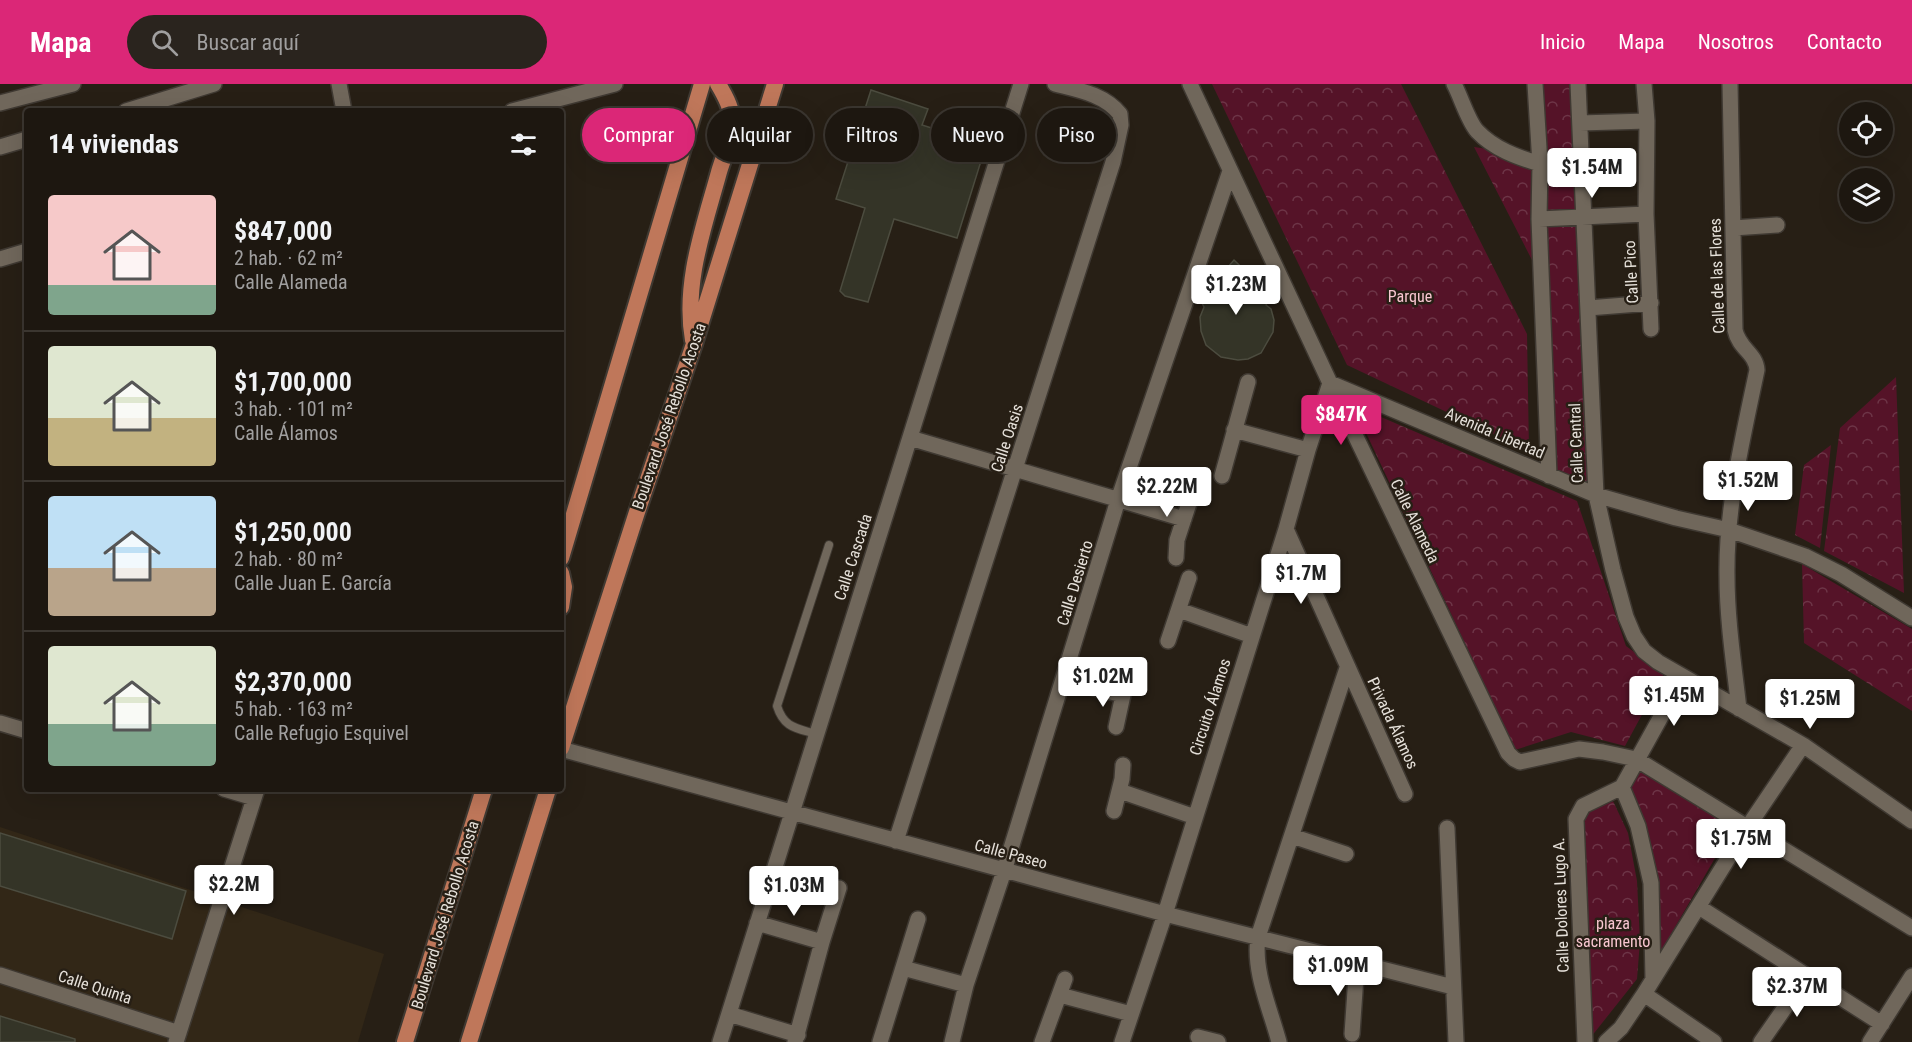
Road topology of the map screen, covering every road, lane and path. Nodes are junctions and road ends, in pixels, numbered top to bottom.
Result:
1 (73, 84) edge
2 (211, 84) edge
3 (339, 84) edge
4 (615, 84) edge
5 (702, 84) edge
6 (718, 84) edge
7 (775, 84) edge
8 (1021, 84) edge
9 (1055, 84) edge
10 (1190, 84) edge
11 (1454, 84) edge
12 (1535, 84) edge
13 (1578, 84) edge
14 (1644, 84) edge
15 (1730, 84) edge
16 (553, 91) edge
17 (0, 104) edge
18 (135, 108) edge
19 (343, 108) edge
20 (518, 108) edge
21 (1647, 121) junction
22 (1580, 123) junction
23 (24, 140) edge
24 (0, 147) edge
25 (1540, 164) junction
26 (1230, 171) junction
27 (1646, 214) junction
28 (1583, 216) junction
29 (1539, 219) junction
30 (1778, 225) dead end
31 (1733, 228) junction
32 (24, 252) edge
33 (0, 259) edge
34 (1651, 303) junction
35 (1588, 308) junction
36 (1651, 329) dead end
37 (694, 344) junction
38 (1248, 382) dead end
39 (1330, 383) junction
40 (1234, 430) junction
41 (910, 438) junction
42 (1308, 450) junction
43 (1016, 470) junction
44 (1222, 476) dead end
45 (1549, 476) junction
46 (1195, 485) dead end
47 (1596, 495) junction
48 (1119, 500) junction
49 (1184, 519) junction
50 (1286, 529) junction
51 (1729, 530) junction
52 (829, 545) dead end
53 (564, 548) edge
54 (1176, 558) dead end
55 (1189, 578) dead end
56 (1179, 610) junction
57 (1912, 618) edge
58 (1252, 636) junction
59 (1168, 641) dead end
60 (1347, 668) junction
61 (1683, 677) junction
62 (1063, 684) junction
63 (1739, 709) junction
64 (0, 723) edge
65 (1116, 728) dead end
66 (24, 730) edge
67 (816, 734) junction
68 (564, 739) edge
69 (1803, 745) junction
70 (564, 749) edge
71 (1636, 759) junction
72 (1123, 765) dead end
73 (1622, 786) junction
74 (1120, 791) junction
75 (482, 792) edge
76 (547, 792) edge
77 (255, 794) edge
78 (1405, 794) dead end
79 (793, 811) junction
80 (1113, 811) dead end
81 (1195, 817) junction
82 (1912, 821) edge
83 (1447, 828) dead end
84 (1747, 828) junction
85 (1292, 836) junction
86 (896, 841) junction
87 (1346, 855) dead end
88 (1004, 871) junction
89 (839, 888) dead end
90 (1699, 907) junction
91 (1165, 914) junction
92 (918, 919) dead end
93 (757, 923) junction
94 (1912, 928) edge
95 (1258, 937) junction
96 (822, 942) junction
97 (1356, 962) junction
98 (903, 968) junction
99 (0, 975) edge
100 (1807, 976) junction
101 (1912, 976) edge
102 (1065, 979) dead end
103 (1653, 979) junction
104 (966, 985) junction
105 (1453, 987) junction
106 (1644, 994) junction
107 (1060, 995) junction
108 (729, 1014) junction
109 (1131, 1014) junction
110 (1882, 1024) junction
111 (1352, 1034) dead end
112 (1197, 1036) dead end
113 (796, 1038) edge
114 (179, 1039) edge
115 (405, 1042) edge
116 (469, 1042) edge
117 (720, 1042) edge
118 (880, 1042) edge
119 (952, 1042) edge
120 (1042, 1042) edge
121 (1122, 1042) edge
122 (1218, 1042) edge
123 (1280, 1042) edge
124 (1456, 1042) edge
125 (1585, 1042) edge
126 (1606, 1042) edge
127 (1714, 1042) edge
128 (1761, 1042) edge
129 (1870, 1042) edge

1 - 17 street
2 - 18 street
3 - 19 street
4 - 16 street
5 - 53 main road
6 - 37 main road
7 - 37 main road, Boulevard José Rebollo Acosta
8 - 41 street, Calle Cascada
9 - 43 street, Calle Oasis
10 - 26 street, Calle Alameda
11 - 25 street
12 - 25 street, Calle Central
13 - 22 street, Calle Central
14 - 21 street, Calle Pico
15 - 31 street, Calle de las Flores
16 - 20 street
21 - 22 street
21 - 27 street, Calle Pico
22 - 28 street, Calle Central
23 - 24 street
25 - 29 street, Calle Central
26 - 39 street, Calle Alameda
26 - 48 street, Calle Desierto
27 - 28 street
27 - 34 street, Calle Pico
28 - 29 street
28 - 35 street, Calle Central
29 - 45 street, Calle Central
30 - 31 street
31 - 51 street, Calle de las Flores
32 - 33 street
34 - 35 street
34 - 36 street, Calle Pico
35 - 47 street, Calle Central
37 - 68 main road, Boulevard José Rebollo Acosta
38 - 40 street
39 - 42 street, Circuito Álamos
39 - 45 street, Avenida Libertad
39 - 71 street, Calle Alameda
40 - 42 street
40 - 44 street
41 - 43 street
41 - 67 street, Calle Cascada
42 - 50 street, Circuito Álamos
43 - 48 street
43 - 86 street, Calle Oasis
45 - 47 street, Avenida Libertad
46 - 49 street
47 - 51 street, Avenida Libertad
47 - 61 street, Calle Central
48 - 49 street
48 - 62 street, Calle Desierto
49 - 54 street
50 - 58 street, Circuito Álamos
50 - 60 street, Privada Álamos
51 - 57 street, Avenida Libertad
51 - 63 street, Calle de las Flores
52 - 67 lane
55 - 56 street
56 - 58 street
56 - 59 street
58 - 81 street, Circuito Álamos
60 - 78 street, Privada Álamos
60 - 85 street
61 - 63 street, Calle Central
61 - 71 street
62 - 65 street
62 - 88 street, Calle Desierto
63 - 69 street, Calle Central
64 - 66 street
67 - 79 street, Calle Cascada
69 - 82 street, Calle Central
69 - 84 street
70 - 79 street, Calle Paseo
71 - 73 street
71 - 84 street, Calle Alameda
72 - 74 street
73 - 103 street
73 - 125 street, Calle Dolores Lugo A.
74 - 80 street
74 - 81 street
75 - 115 main road, Boulevard José Rebollo Acosta
76 - 116 main road
77 - 114 street
79 - 86 street, Calle Paseo
79 - 93 street, Calle Cascada
81 - 91 street, Circuito Álamos
83 - 105 street
84 - 90 street
84 - 94 street, Calle Alameda
85 - 87 street
85 - 95 street
86 - 88 street, Calle Paseo
88 - 91 street, Calle Paseo
88 - 104 street, Calle Desierto
89 - 96 street
90 - 100 street
90 - 103 street
91 - 95 street, Calle Paseo
91 - 109 street, Circuito Álamos
92 - 98 street
93 - 96 street
93 - 108 street, Calle Cascada
95 - 97 street, Calle Paseo
95 - 123 street
96 - 113 street
97 - 105 street, Calle Paseo
97 - 111 street
98 - 104 street
98 - 118 street
99 - 114 street, Calle Quinta
100 - 110 street
100 - 128 street
101 - 110 street
102 - 107 street
103 - 106 street
104 - 119 street, Calle Desierto
105 - 124 street
106 - 126 street
106 - 127 street
107 - 109 street
107 - 120 street
108 - 113 street
108 - 117 street, Calle Cascada
109 - 121 street, Circuito Álamos
110 - 129 street
112 - 122 street

